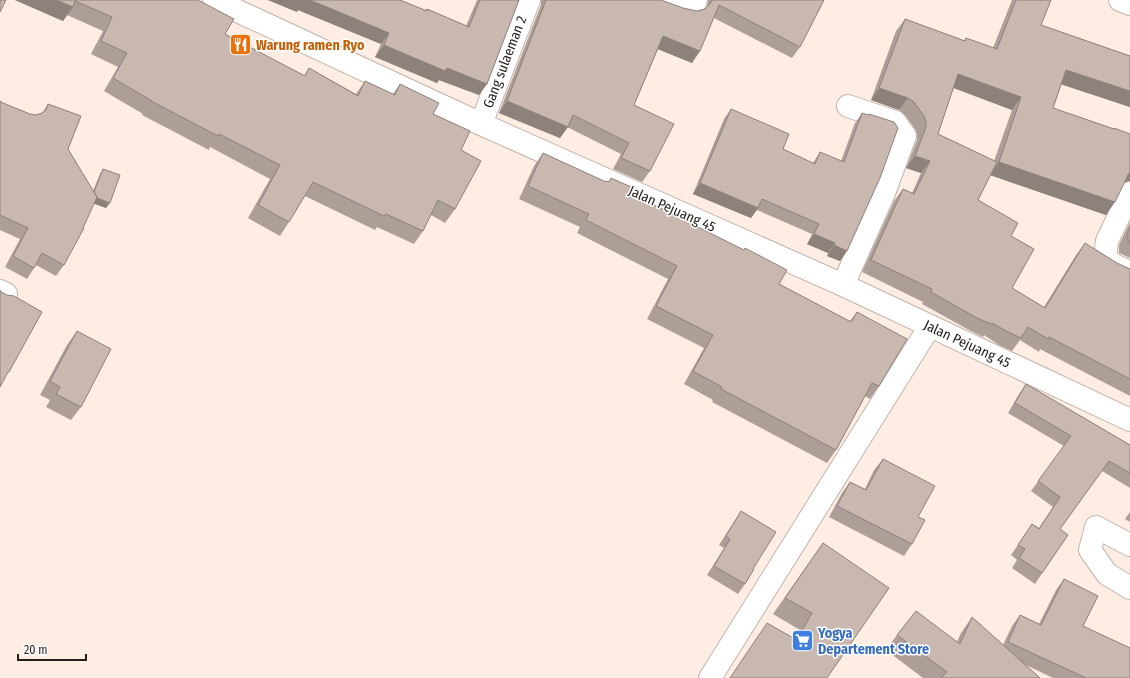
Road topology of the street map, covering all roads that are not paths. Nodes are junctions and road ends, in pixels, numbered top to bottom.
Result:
1 (214, 0) edge
2 (529, 0) edge
3 (658, 0) edge
4 (696, 0) edge
5 (1120, 0) edge
6 (1130, 4) edge
7 (848, 106) dead end
8 (481, 124) junction
9 (1130, 193) edge
10 (1130, 272) edge
11 (843, 285) junction
12 (930, 326) junction
13 (1130, 420) edge
14 (1130, 545) edge
15 (1130, 588) edge
16 (710, 678) edge

1 - 8 street, Jalan Pejuang 45
2 - 8 street, Gang sulaeman 2
3 - 4 street
5 - 6 street
7 - 11 street
8 - 11 street, Jalan Pejuang 45
9 - 10 street
11 - 12 street, Jalan Pejuang 45
12 - 13 street, Jalan Pejuang 45
12 - 16 street
14 - 15 street

